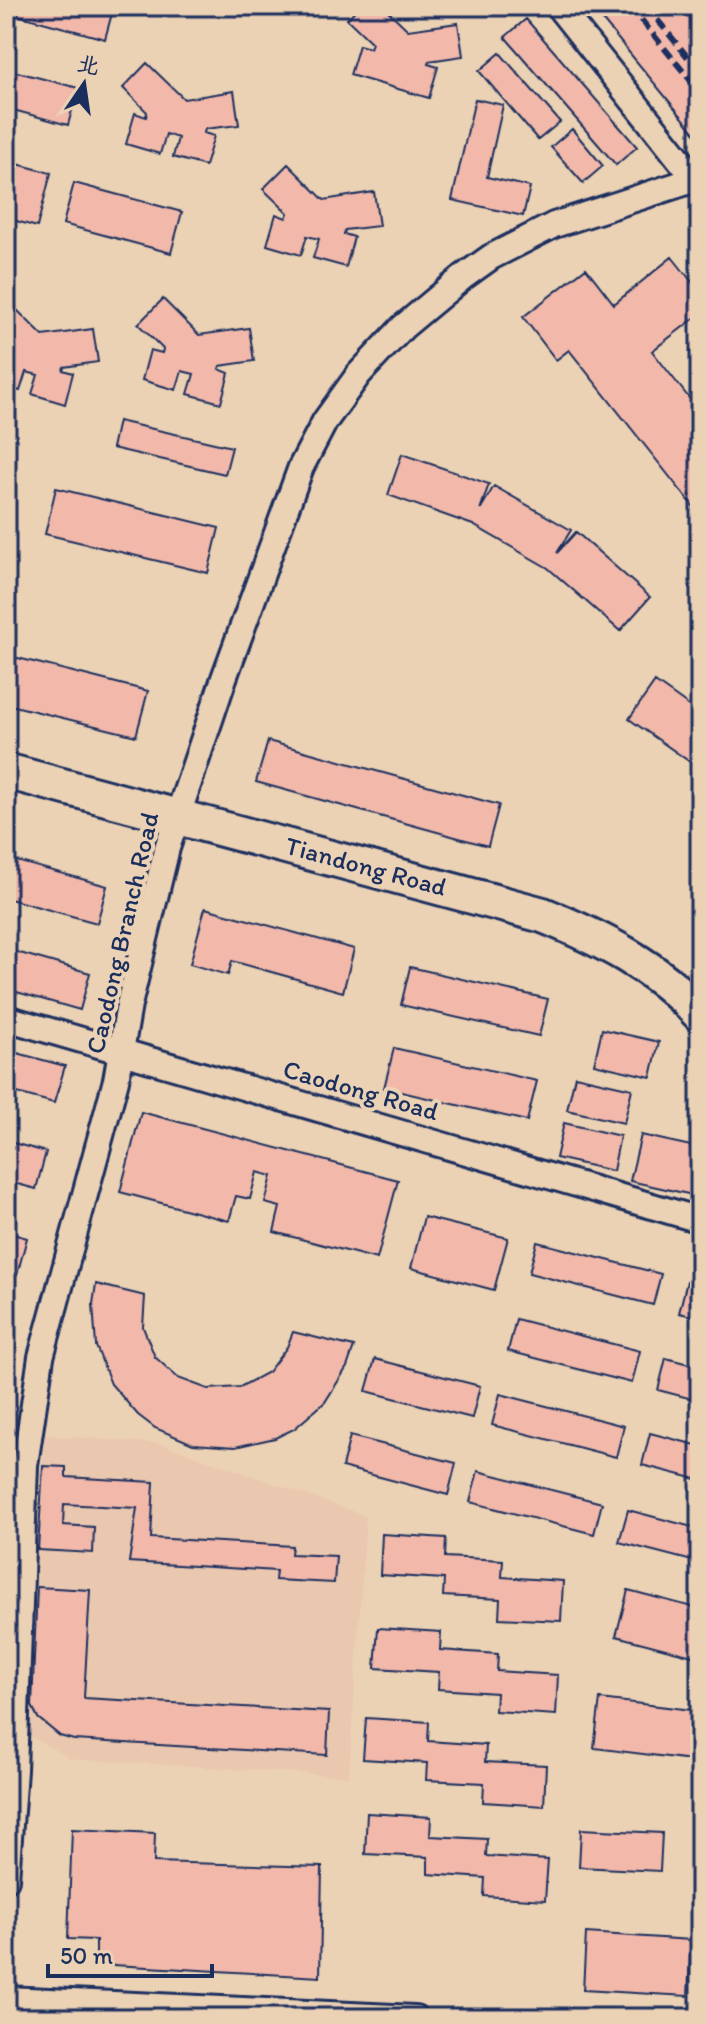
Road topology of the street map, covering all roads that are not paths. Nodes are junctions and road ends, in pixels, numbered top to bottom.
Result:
1 (558, 6) edge
2 (698, 182) edge
3 (6, 771) edge
4 (178, 817) junction
5 (700, 1014) edge
6 (6, 1018) edge
7 (121, 1049) junction
8 (700, 1220) edge
9 (6, 1879) edge
10 (6, 1999) edge
11 (415, 2018) edge

1 - 2 street
2 - 4 street, Caodong Branch Road
3 - 4 street, Tiandong Road
4 - 5 street, Tiandong Road
4 - 7 street, Caodong Branch Road
6 - 7 street, Caodong Road
7 - 8 street, Caodong Road
7 - 9 street, Caodong Branch Road
10 - 11 street

